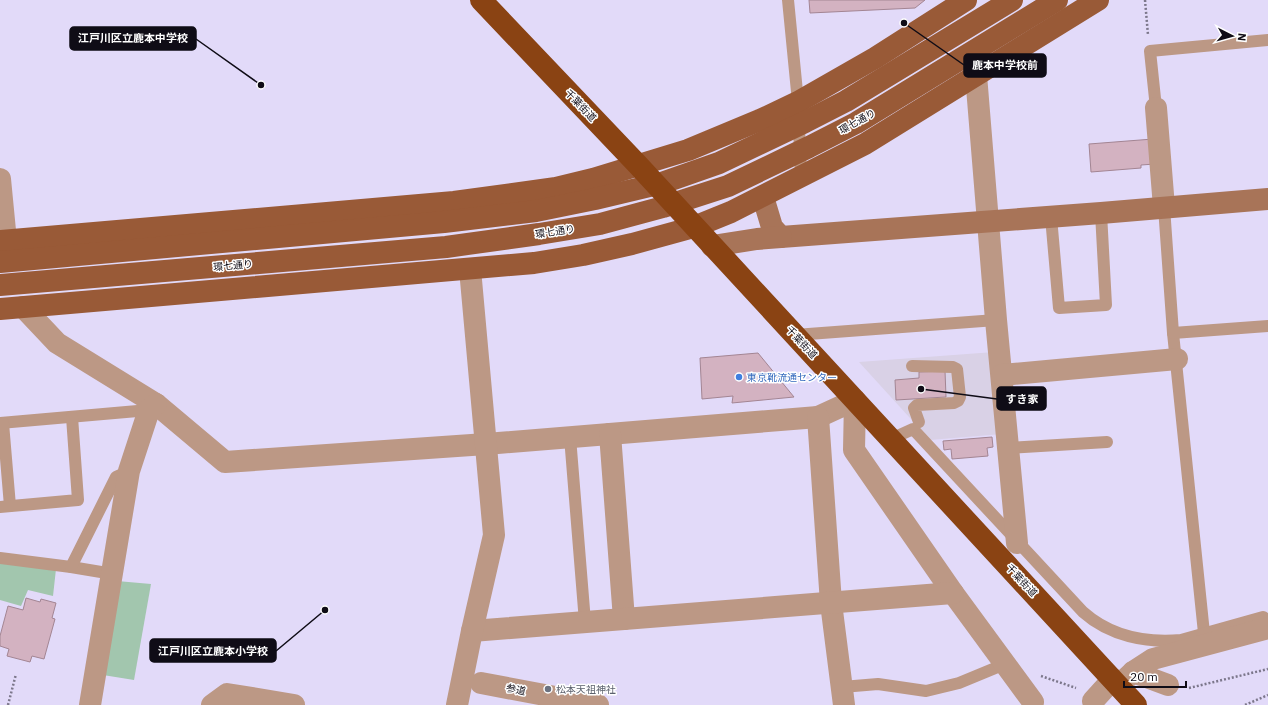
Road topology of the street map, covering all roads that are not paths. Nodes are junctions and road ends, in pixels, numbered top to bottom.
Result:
1 (481, 0) edge
2 (788, 0) edge
3 (966, 0) edge
4 (1012, 0) edge
5 (1057, 0) edge
6 (1098, 0) edge
7 (1268, 40) edge
8 (976, 75) junction
9 (798, 102) junction
10 (1156, 108) joint
11 (638, 165) junction
12 (801, 177) junction
13 (0, 179) edge
14 (763, 196) junction
15 (1268, 199) edge
16 (1164, 207) junction
17 (1101, 213) junction
18 (1051, 217) junction
19 (988, 222) junction
20 (694, 227) junction
21 (781, 237) junction
22 (3, 241) edge
23 (712, 246) junction
24 (0, 262) edge
25 (470, 269) junction
26 (0, 285) edge
27 (23, 307) junction
28 (0, 309) edge
29 (996, 320) junction
30 (1268, 326) edge
31 (1173, 333) junction
32 (795, 335) junction
33 (1177, 359) junction
34 (912, 366) dead end
35 (1002, 375) junction
36 (855, 400) junction
37 (152, 407) junction
38 (72, 417) junction
39 (818, 417) junction
40 (919, 422) dead end
41 (1, 423) edge
42 (610, 434) junction
43 (570, 437) junction
44 (891, 439) junction
45 (1108, 442) dead end
46 (486, 444) junction
47 (1008, 448) junction
48 (129, 472) junction
49 (5, 506) edge
50 (1018, 543) junction
51 (0, 558) edge
52 (71, 567) junction
53 (113, 574) junction
54 (953, 593) junction
55 (831, 603) junction
56 (624, 619) junction
57 (1268, 620) edge
58 (586, 622) junction
59 (1268, 628) edge
60 (472, 631) junction
61 (1204, 633) junction
62 (1005, 664) junction
63 (1121, 679) junction
64 (481, 683) dead end
65 (1178, 687) road end
66 (843, 696) edge
67 (1093, 701) road end
68 (1033, 702) dead end
69 (1135, 703) edge
70 (90, 705) edge
71 (212, 705) edge
72 (294, 705) edge
73 (457, 705) edge
74 (598, 705) edge

1 - 11 highway, 千葉街道
2 - 9 lane
3 - 9 main road
4 - 24 main road
5 - 26 main road, 環七通り
6 - 8 main road
7 - 10 lane
8 - 12 main road
8 - 19 street
9 - 11 main road
9 - 12 lane
10 - 16 street
11 - 20 highway, 千葉街道
11 - 22 main road
12 - 14 main road
13 - 22 street
14 - 20 main road
14 - 21 street
15 - 16 street
16 - 17 street
16 - 31 lane
17 - 18 street
17 - 18 lane
18 - 19 street
19 - 21 street
19 - 29 street
20 - 23 highway, 千葉街道
20 - 25 main road
21 - 23 street
23 - 32 highway, 千葉街道
25 - 27 main road
25 - 46 street
27 - 28 main road
27 - 37 street
29 - 32 lane
29 - 35 street
30 - 31 lane
31 - 33 lane
32 - 36 highway, 千葉街道
33 - 35 street
33 - 61 lane
34 - 40 lane
35 - 47 street
36 - 39 street
36 - 44 highway, 千葉街道
36 - 54 street
37 - 38 lane
37 - 46 street
37 - 48 street
38 - 41 lane
38 - 49 lane
39 - 42 street
39 - 55 street
41 - 49 lane
42 - 43 street
42 - 56 street
43 - 46 street
43 - 58 lane
44 - 50 lane
44 - 63 highway, 千葉街道
45 - 47 lane
46 - 60 street
47 - 50 street
48 - 52 lane
48 - 53 street
50 - 61 lane
51 - 52 lane
52 - 53 lane
53 - 70 street
54 - 55 street
54 - 62 street
55 - 56 street
55 - 66 street
56 - 58 street
57 - 61 lane
58 - 60 street
59 - 63 street
60 - 73 street
62 - 66 lane
62 - 68 street
63 - 65 street
63 - 67 street
63 - 69 highway, 千葉街道
64 - 74 street, 参道
71 - 72 street

